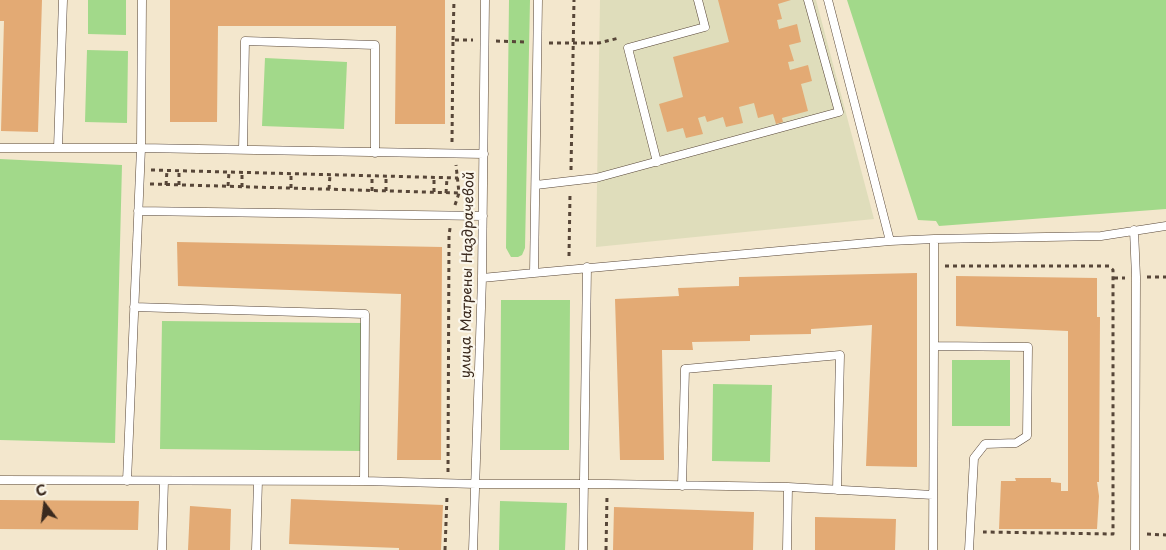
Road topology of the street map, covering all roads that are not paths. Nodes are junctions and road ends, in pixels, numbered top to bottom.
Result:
1 (63, 0) edge
2 (142, 0) edge
3 (485, 0) edge
4 (538, 0) edge
5 (698, 0) edge
6 (808, 0) edge
7 (828, 0) edge
8 (0, 148) edge
9 (58, 148) junction
10 (141, 148) junction
11 (243, 150) junction
12 (375, 153) junction
13 (484, 154) junction
14 (657, 162) junction
15 (536, 185) junction
16 (138, 211) junction
17 (483, 216) junction
18 (1166, 226) edge
19 (1134, 230) junction
20 (934, 239) junction
21 (890, 241) junction
22 (588, 267) junction
23 (534, 273) junction
24 (482, 278) junction
25 (134, 307) junction
26 (934, 346) junction
27 (0, 480) edge
28 (126, 481) junction
29 (164, 481) junction
30 (258, 481) junction
31 (364, 481) junction
32 (476, 484) junction
33 (584, 485) junction
34 (682, 486) junction
35 (788, 487) junction
36 (837, 490) junction
37 (933, 495) junction
38 (162, 550) edge
39 (256, 550) edge
40 (474, 550) edge
41 (583, 550) edge
42 (786, 550) edge
43 (932, 550) edge
44 (938, 550) edge
45 (968, 550) edge
46 (1135, 550) edge

1 - 9 lane
2 - 10 lane
3 - 13 lane, улица Матрены Наздрачевой
4 - 15 lane
5 - 14 lane
6 - 14 lane
7 - 21 lane
8 - 9 lane
9 - 10 lane
10 - 11 lane
10 - 16 lane
11 - 12 lane
11 - 12 lane
12 - 13 lane
13 - 17 lane, улица Матрены Наздрачевой
14 - 15 lane
15 - 23 lane
16 - 17 lane
16 - 25 lane
17 - 24 lane, улица Матрены Наздрачевой
18 - 19 lane
19 - 20 lane
19 - 46 lane
20 - 21 lane
20 - 26 lane
21 - 22 lane
22 - 23 lane
22 - 33 lane
23 - 24 lane
24 - 32 lane, улица Матрены Наздрачевой
25 - 28 lane
25 - 31 lane
26 - 37 lane
26 - 45 lane
27 - 28 lane
28 - 29 lane
29 - 30 lane
29 - 38 lane
30 - 31 lane
30 - 39 lane
31 - 32 lane
32 - 33 lane
32 - 40 lane, улица Матрены Наздрачевой
33 - 34 lane
33 - 41 lane
34 - 35 lane
34 - 36 lane
35 - 36 lane
35 - 42 lane
36 - 37 lane
37 - 43 lane
43 - 44 lane

